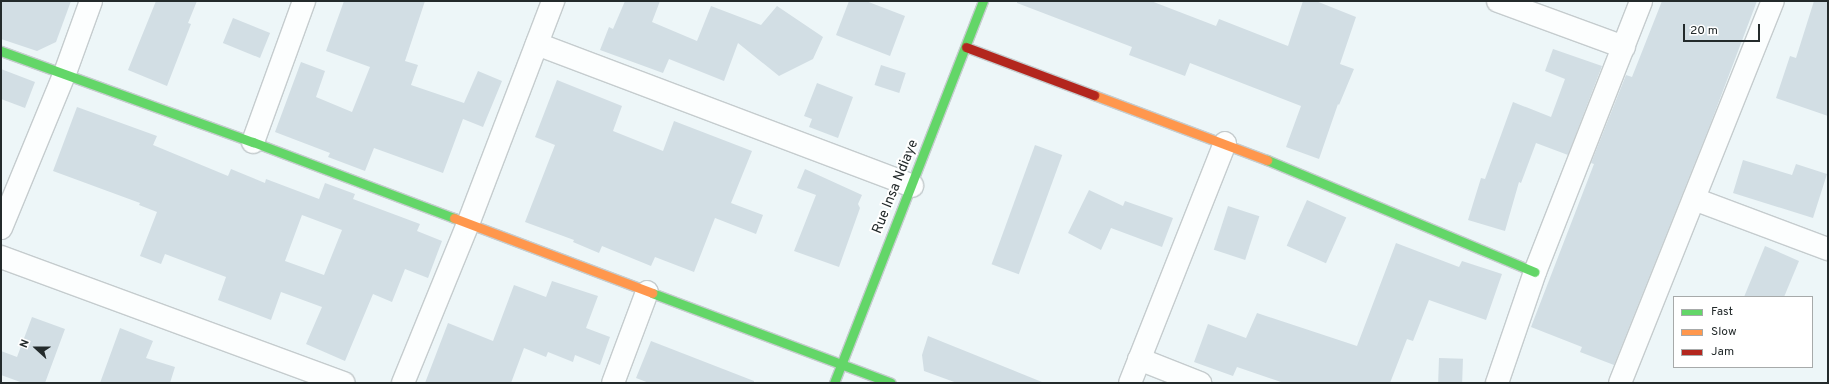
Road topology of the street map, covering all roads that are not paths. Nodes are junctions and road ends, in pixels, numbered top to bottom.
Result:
1 (91, 1) edge
2 (304, 1) edge
3 (553, 1) edge
4 (983, 1) edge
5 (1498, 1) edge
6 (1641, 1) edge
7 (1773, 1) edge
8 (538, 44) junction
9 (966, 47) junction
10 (1624, 47) junction
11 (1, 51) edge
12 (65, 73) junction
13 (253, 142) junction
14 (1225, 143) junction
15 (912, 186) junction
16 (1694, 199) junction
17 (468, 224) junction
18 (1, 228) edge
19 (1828, 249) edge
20 (1, 257) edge
21 (1534, 272) junction
22 (648, 292) junction
23 (1139, 360) junction
24 (841, 363) junction
25 (344, 383) edge
26 (403, 383) edge
27 (613, 383) edge
28 (834, 383) edge
29 (891, 383) edge
30 (1130, 383) edge
31 (1200, 383) edge
32 (1497, 383) edge
33 (1620, 383) edge

1 - 12 street
2 - 13 street
3 - 8 street
4 - 9 street, Rue Insa Ndiaye
5 - 10 street
6 - 10 street
7 - 16 street
8 - 15 street
8 - 17 street
9 - 14 street
9 - 15 street, Rue Insa Ndiaye
10 - 21 street
11 - 12 street
12 - 13 street
12 - 18 street
13 - 17 street
14 - 21 street
14 - 23 street
15 - 24 street, Rue Insa Ndiaye
16 - 19 street
16 - 33 street
17 - 22 street
17 - 26 street
20 - 25 street
21 - 32 street
22 - 24 street
22 - 27 street
23 - 30 street
23 - 31 street
24 - 28 street, Rue Insa Ndiaye
24 - 29 street

